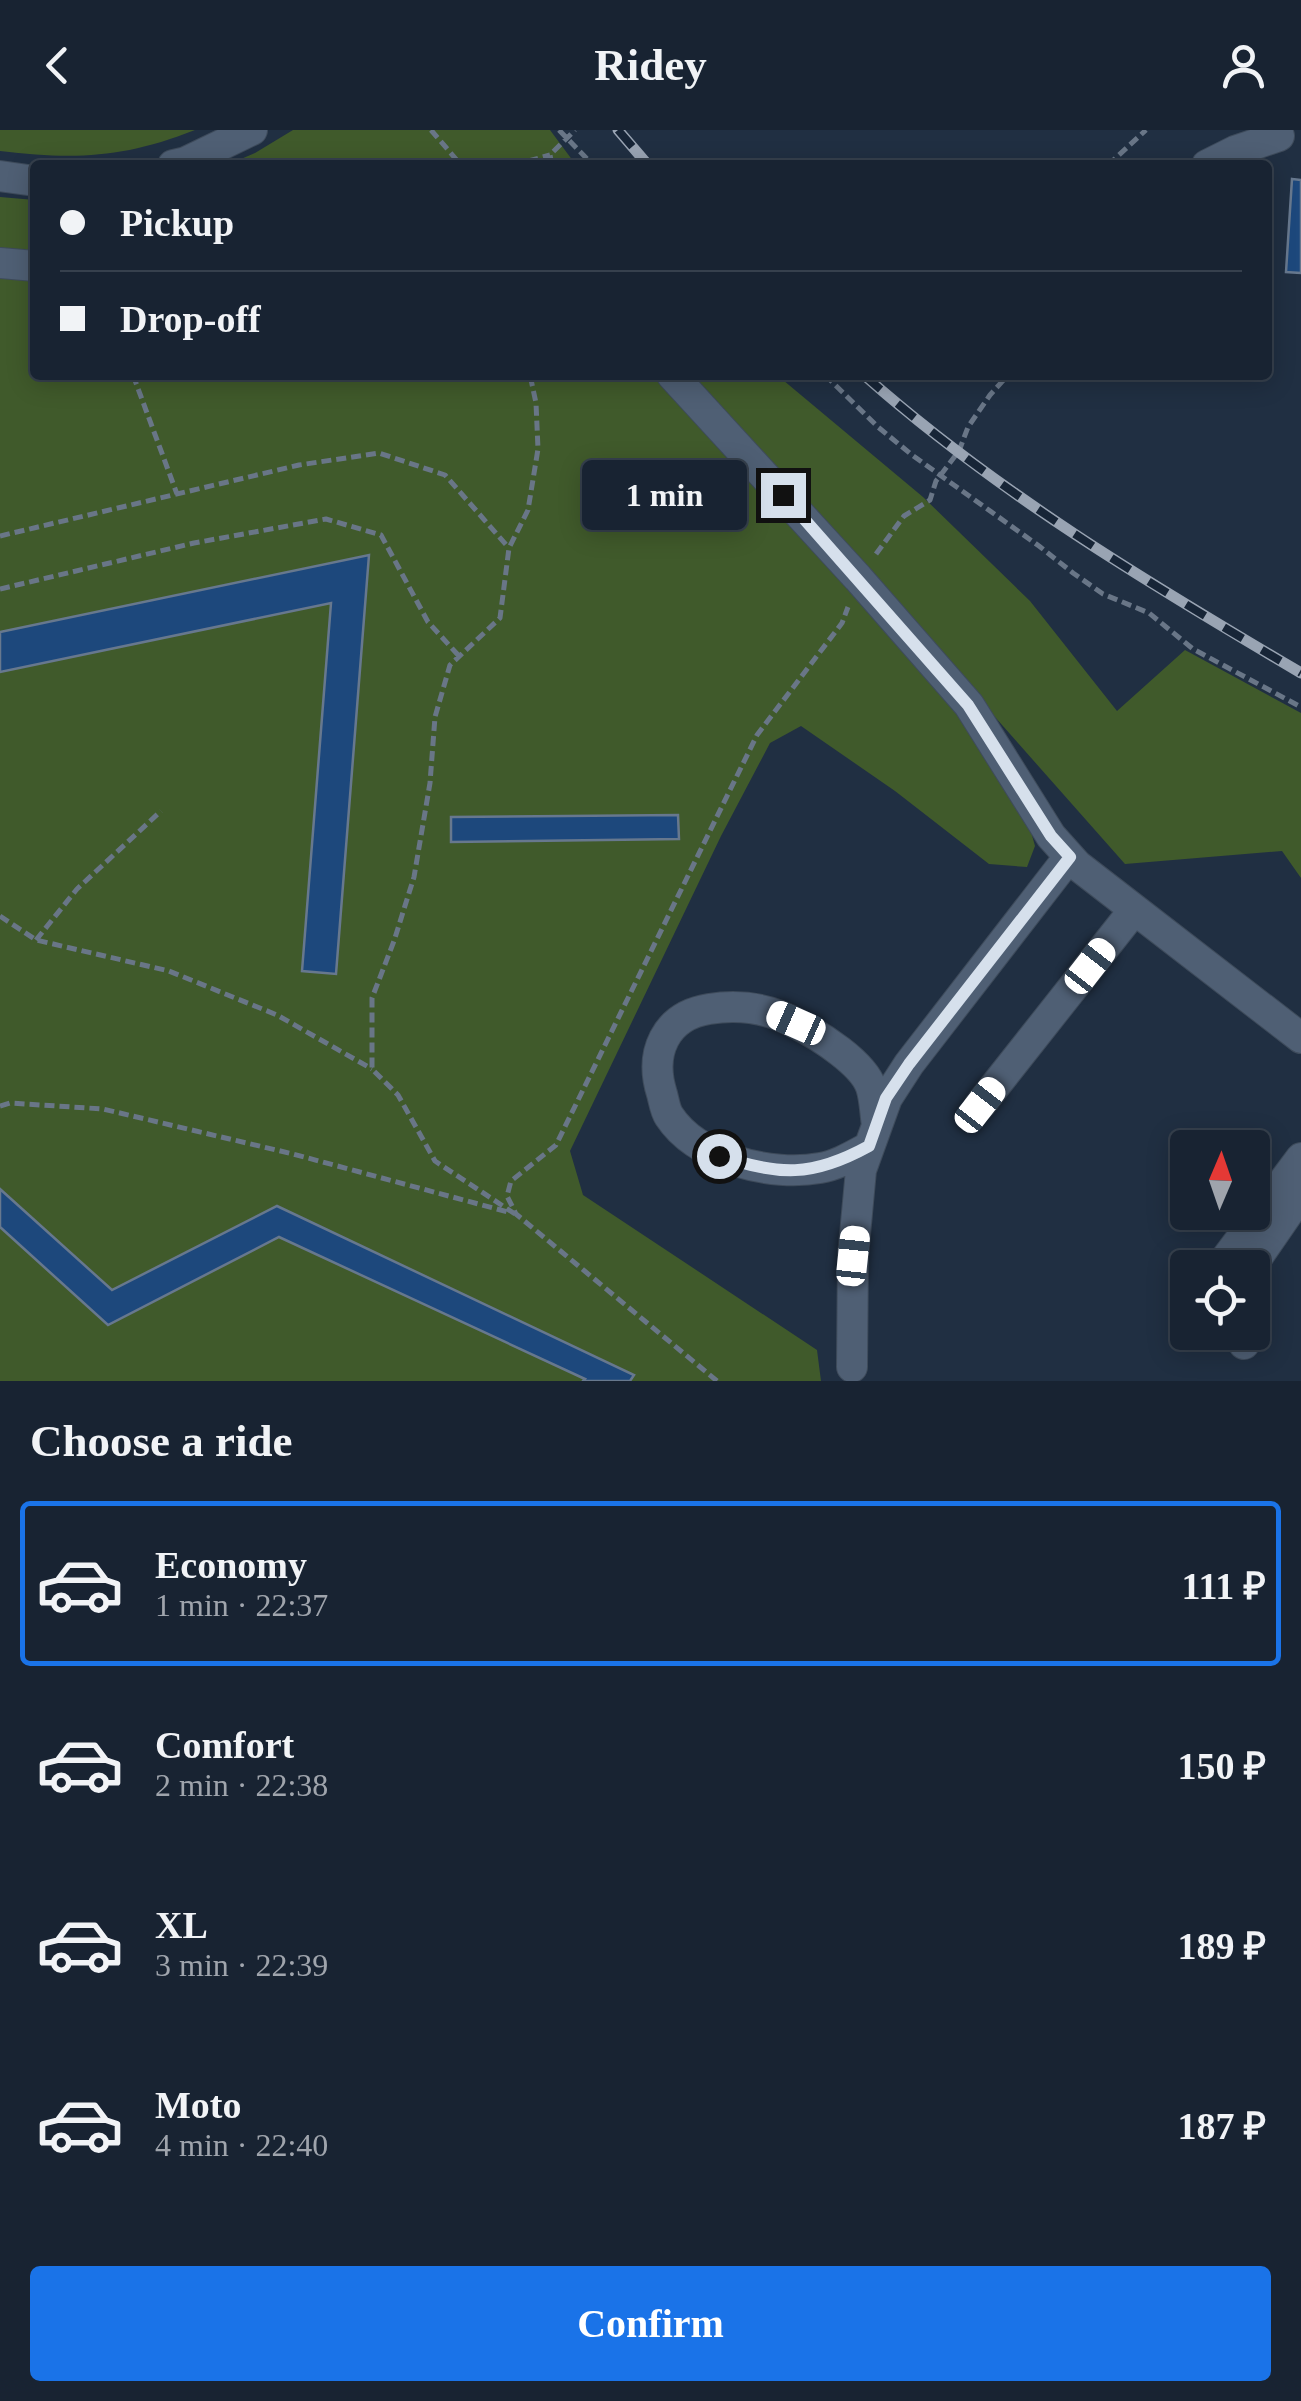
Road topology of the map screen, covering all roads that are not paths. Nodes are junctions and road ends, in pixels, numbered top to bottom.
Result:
1 (252, 130) edge
2 (1279, 136) dead end
3 (190, 160) edge
4 (1217, 160) edge
5 (0, 176) edge
6 (30, 179) edge
7 (0, 263) edge
8 (30, 266) edge
9 (677, 380) edge
10 (1073, 861) junction
11 (1134, 910) junction
12 (1301, 1038) edge
13 (848, 1058) junction
14 (909, 1064) junction
15 (980, 1105) dead end
16 (873, 1136) junction
17 (1301, 1158) edge
18 (1301, 1194) edge
19 (1232, 1250) edge
20 (1262, 1250) edge
21 (852, 1367) dead end

1 - 3 street
2 - 4 street
5 - 6 street
7 - 8 street
9 - 10 street
10 - 11 street
10 - 14 street
11 - 12 street
11 - 15 street
13 - 14 street
13 - 16 street
13 - 16 street
14 - 16 street
16 - 21 street
17 - 19 street
18 - 20 street

